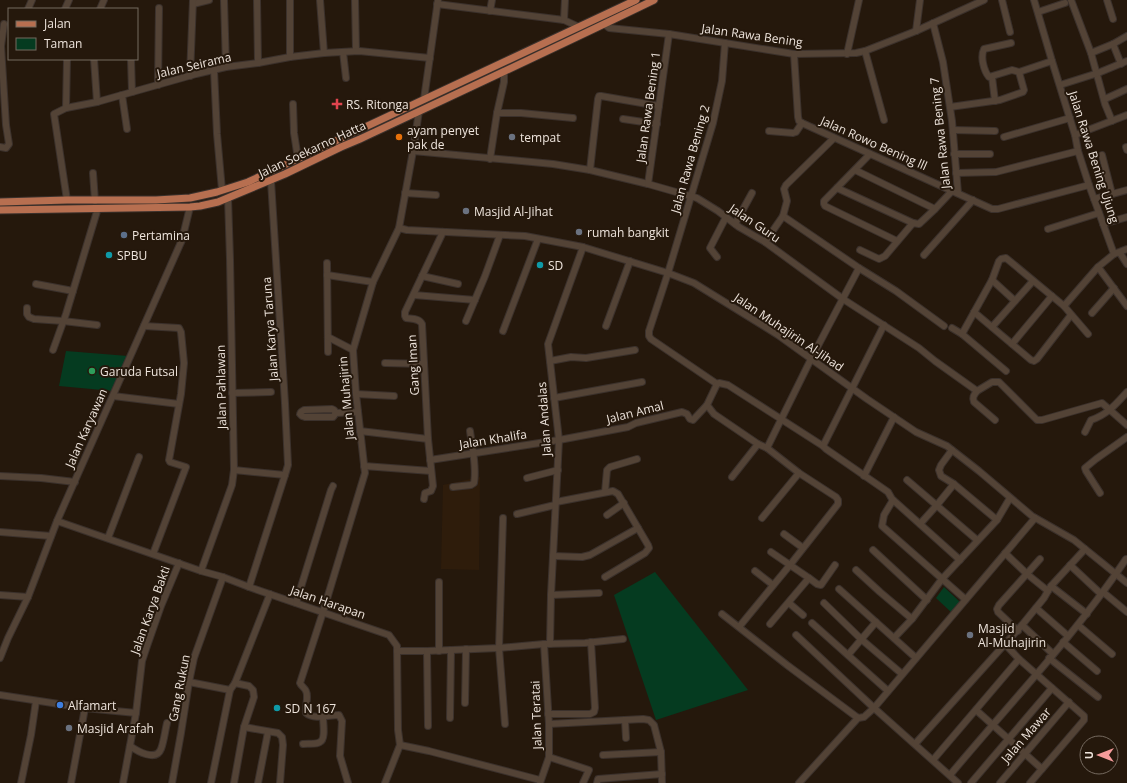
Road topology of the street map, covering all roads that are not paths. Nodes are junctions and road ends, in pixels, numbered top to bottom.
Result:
1 (209, 0) edge
2 (224, 0) edge
3 (257, 0) edge
4 (290, 0) edge
5 (320, 0) edge
6 (355, 0) edge
7 (492, 0) edge
8 (565, 0) edge
9 (636, 0) edge
10 (654, 0) edge
11 (859, 0) edge
12 (920, 0) edge
13 (1002, 0) edge
14 (1034, 0) edge
15 (1071, 0) edge
16 (1107, 0) edge
17 (981, 1) edge
18 (193, 2) edge
19 (438, 2) edge
20 (1064, 3) dead end
21 (159, 8) dead end
22 (490, 11) junction
23 (1038, 12) junction
24 (564, 20) junction
25 (1112, 20) dead end
26 (933, 23) junction
27 (4, 24) edge
28 (604, 24) junction
29 (579, 26) junction
30 (916, 31) junction
31 (1010, 32) dead end
32 (669, 34) junction
33 (1127, 36) edge
34 (725, 43) junction
35 (1010, 43) dead end
36 (1113, 44) junction
37 (865, 51) junction
38 (343, 52) junction
39 (356, 52) junction
40 (324, 53) junction
41 (1091, 53) junction
42 (794, 54) junction
43 (847, 54) junction
44 (290, 57) junction
45 (430, 58) junction
46 (67, 60) edge
47 (94, 60) edge
48 (131, 60) edge
49 (1052, 60) junction
50 (258, 63) junction
51 (1124, 63) edge
52 (226, 67) junction
53 (214, 70) junction
54 (504, 71) junction
55 (1018, 72) junction
56 (1098, 73) junction
57 (190, 76) junction
58 (992, 77) junction
59 (346, 78) dead end
60 (158, 85) junction
61 (1060, 85) junction
62 (1127, 89) edge
63 (132, 92) junction
64 (122, 95) junction
65 (424, 99) junction
66 (1105, 99) junction
67 (995, 101) junction
68 (97, 102) junction
69 (293, 104) dead end
70 (659, 106) junction
71 (950, 107) junction
72 (66, 108) junction
73 (419, 111) junction
74 (497, 113) junction
75 (1127, 115) edge
76 (573, 118) dead end
77 (1070, 118) junction
78 (623, 119) dead end
79 (884, 120) dead end
80 (1112, 121) junction
81 (802, 122) junction
82 (657, 124) junction
83 (127, 129) dead end
84 (953, 130) junction
85 (770, 131) dead end
86 (995, 131) dead end
87 (1076, 135) junction
88 (1004, 137) dead end
89 (834, 138) junction
90 (0, 147) edge
91 (413, 151) junction
92 (1078, 151) junction
93 (870, 154) junction
94 (954, 154) junction
95 (990, 154) dead end
96 (1102, 155) dead end
97 (305, 156) junction
98 (298, 159) junction
99 (490, 159) junction
100 (309, 164) junction
101 (590, 170) junction
102 (855, 170) junction
103 (93, 173) dead end
104 (956, 173) junction
105 (271, 181) junction
106 (648, 184) junction
107 (1089, 185) junction
108 (837, 188) junction
109 (222, 190) junction
110 (1127, 190) edge
111 (955, 192) junction
112 (405, 193) junction
113 (752, 194) dead end
114 (1112, 194) junction
115 (436, 195) dead end
116 (690, 196) junction
117 (0, 197) edge
118 (228, 198) junction
119 (1094, 199) junction
120 (67, 200) junction
121 (973, 200) junction
122 (95, 201) junction
123 (0, 202) edge
124 (190, 207) junction
125 (98, 208) junction
126 (935, 209) junction
127 (0, 210) edge
128 (1099, 213) junction
129 (782, 216) junction
130 (726, 217) junction
131 (1127, 217) edge
132 (913, 223) junction
133 (735, 224) junction
134 (1103, 224) junction
135 (399, 228) junction
136 (1048, 229) dead end
137 (443, 232) junction
138 (500, 235) junction
139 (538, 239) junction
140 (897, 241) junction
141 (765, 242) junction
142 (583, 247) junction
143 (860, 250) dead end
144 (1127, 250) edge
145 (1117, 253) junction
146 (924, 255) dead end
147 (717, 257) dead end
148 (327, 262) dead end
149 (630, 262) junction
150 (1127, 264) edge
151 (1098, 267) junction
152 (859, 268) junction
153 (668, 272) junction
154 (327, 275) junction
155 (422, 276) junction
156 (992, 280) junction
157 (1033, 281) junction
158 (373, 282) junction
159 (36, 284) dead end
160 (458, 284) dead end
161 (1114, 288) junction
162 (73, 291) junction
163 (414, 295) junction
164 (1052, 296) junction
165 (843, 299) junction
166 (475, 300) junction
167 (1015, 301) junction
168 (1064, 306) junction
169 (1127, 306) edge
170 (27, 308) dead end
171 (974, 312) junction
172 (1092, 313) dead end
173 (1071, 315) junction
174 (63, 321) junction
175 (466, 321) dead end
176 (97, 325) dead end
177 (884, 325) junction
178 (144, 326) junction
179 (606, 326) dead end
180 (944, 326) dead end
181 (992, 327) junction
182 (952, 328) dead end
183 (503, 331) dead end
184 (962, 334) junction
185 (1088, 334) dead end
186 (328, 337) junction
187 (1012, 344) junction
188 (53, 350) dead end
189 (353, 350) junction
190 (635, 350) dead end
191 (328, 352) dead end
192 (811, 359) junction
193 (550, 360) junction
194 (385, 363) dead end
195 (424, 364) junction
196 (1006, 370) dead end
197 (642, 382) dead end
198 (717, 384) junction
199 (852, 388) junction
200 (977, 391) junction
201 (271, 392) dead end
202 (1127, 392) edge
203 (232, 393) junction
204 (356, 394) junction
205 (113, 396) junction
206 (394, 396) dead end
207 (554, 398) junction
208 (179, 404) junction
209 (707, 405) junction
210 (1110, 410) junction
211 (358, 412) junction
212 (336, 413) junction
213 (894, 417) junction
214 (781, 420) junction
215 (995, 420) dead end
216 (1127, 425) edge
217 (360, 431) junction
218 (470, 431) dead end
219 (1085, 432) dead end
220 (1127, 437) edge
221 (428, 439) junction
222 (559, 440) junction
223 (758, 444) junction
224 (823, 446) junction
225 (767, 448) junction
226 (952, 450) junction
227 (473, 454) junction
228 (738, 455) dead end
229 (138, 457) dead end
230 (745, 459) junction
231 (430, 460) junction
232 (637, 460) dead end
233 (364, 466) junction
234 (234, 470) junction
235 (558, 470) junction
236 (431, 471) junction
237 (799, 473) junction
238 (285, 475) junction
239 (0, 476) edge
240 (864, 476) junction
241 (527, 478) dead end
242 (732, 478) dead end
243 (907, 480) dead end
244 (75, 482) junction
245 (954, 484) junction
246 (333, 486) dead end
247 (453, 487) dead end
248 (605, 492) junction
249 (1100, 493) dead end
250 (1010, 498) junction
251 (424, 499) dead end
252 (892, 500) junction
253 (556, 503) junction
254 (624, 504) junction
255 (937, 505) junction
256 (517, 514) dead end
257 (606, 515) dead end
258 (502, 518) dead end
259 (762, 518) dead end
260 (1035, 518) junction
261 (997, 520) junction
262 (57, 521) junction
263 (920, 524) junction
264 (638, 528) junction
265 (0, 532) edge
266 (784, 534) dead end
267 (51, 536) junction
268 (108, 538) junction
269 (977, 540) junction
270 (803, 548) junction
271 (1085, 549) junction
272 (873, 550) dead end
273 (771, 552) dead end
274 (1005, 553) junction
275 (153, 554) junction
276 (552, 556) junction
277 (1040, 559) dead end
278 (1127, 559) edge
279 (960, 560) junction
280 (179, 563) junction
281 (790, 565) junction
282 (835, 565) dead end
283 (1070, 565) junction
284 (202, 570) junction
285 (856, 570) dead end
286 (755, 571) dead end
287 (1116, 573) junction
288 (1027, 574) junction
289 (223, 576) junction
290 (605, 577) dead end
291 (808, 578) junction
292 (942, 579) junction
293 (439, 582) dead end
294 (1127, 583) edge
295 (773, 585) junction
296 (249, 587) junction
297 (1049, 588) junction
298 (839, 589) dead end
299 (599, 593) dead end
300 (1102, 593) junction
301 (270, 594) junction
302 (0, 595) edge
303 (551, 595) junction
304 (28, 597) junction
305 (966, 599) junction
306 (927, 600) junction
307 (296, 603) junction
308 (789, 603) junction
309 (824, 603) dead end
310 (1036, 608) junction
311 (323, 612) junction
312 (1127, 612) edge
313 (722, 614) dead end
314 (1087, 614) junction
315 (803, 615) dead end
316 (912, 619) junction
317 (876, 622) junction
318 (812, 623) dead end
319 (770, 624) dead end
320 (1022, 625) junction
321 (1078, 625) junction
322 (739, 627) junction
323 (1018, 630) junction
324 (796, 635) dead end
325 (1068, 636) junction
326 (894, 638) junction
327 (623, 639) dead end
328 (861, 639) junction
329 (592, 642) junction
330 (1063, 642) junction
331 (547, 644) junction
332 (1005, 644) junction
333 (2, 647) edge
334 (499, 648) junction
335 (466, 649) junction
336 (439, 650) junction
337 (451, 650) junction
338 (397, 651) junction
339 (427, 651) junction
340 (1112, 654) dead end
341 (848, 655) junction
342 (1051, 656) junction
343 (0, 658) edge
344 (916, 658) junction
345 (1019, 659) junction
346 (1097, 671) dead end
347 (902, 674) junction
348 (1037, 674) junction
349 (189, 682) junction
350 (235, 683) junction
351 (1052, 688) junction
352 (230, 690) junction
353 (888, 691) junction
354 (0, 695) edge
355 (1098, 697) dead end
356 (36, 701) junction
357 (1069, 702) junction
358 (465, 703) dead end
359 (85, 708) junction
360 (874, 708) junction
361 (976, 710) junction
362 (136, 713) junction
363 (548, 714) junction
364 (323, 717) junction
365 (450, 718) dead end
366 (858, 718) junction
367 (625, 720) junction
368 (166, 723) dead end
369 (505, 724) dead end
370 (549, 724) junction
371 (992, 725) junction
372 (428, 726) dead end
373 (244, 727) junction
374 (268, 732) junction
375 (626, 738) dead end
376 (1008, 739) junction
377 (303, 744) dead end
378 (915, 744) junction
379 (400, 745) junction
380 (130, 746) junction
381 (661, 752) junction
382 (1025, 754) junction
383 (602, 755) dead end
384 (549, 757) junction
385 (933, 760) junction
386 (1042, 769) junction
387 (662, 774) junction
388 (950, 775) junction
389 (540, 782) edge
390 (21, 783) edge
391 (71, 783) edge
392 (123, 783) edge
393 (172, 783) edge
394 (211, 783) edge
395 (234, 783) edge
396 (258, 783) edge
397 (280, 783) edge
398 (348, 783) edge
399 (385, 783) edge
400 (583, 783) edge
401 (597, 783) edge
402 (662, 783) edge
403 (799, 783) edge
404 (958, 783) edge
405 (971, 783) edge
406 (1000, 783) edge
407 (1030, 783) edge

1 - 18 street
2 - 52 street
3 - 50 street
4 - 44 street
5 - 40 street
6 - 39 street
7 - 22 street
8 - 24 street
9 - 29 main road, Jalan Soekarno Hatta
10 - 28 main road, Jalan Soekarno Hatta
11 - 43 street
12 - 30 street
13 - 31 street
14 - 23 street, Jalan Rawa Bening Ujung
15 - 41 street
16 - 25 street
17 - 26 street, Jalan Rawa Bening
18 - 57 street
19 - 22 street
19 - 45 street
20 - 23 street
21 - 60 street
22 - 24 street
23 - 49 street, Jalan Rawa Bening Ujung
24 - 29 street
26 - 30 street, Jalan Rawa Bening
26 - 71 street, Jalan Rawa Bening 7
27 - 90 street
28 - 32 street, Jalan Rawa Bening
28 - 54 main road, Jalan Soekarno Hatta
29 - 65 main road, Jalan Soekarno Hatta
30 - 37 street, Jalan Rawa Bening
32 - 34 street, Jalan Rawa Bening
32 - 70 street, Jalan Rawa Bening 1
33 - 36 street
34 - 42 street, Jalan Rawa Bening
34 - 116 street, Jalan Rawa Bening 2
35 - 58 street
36 - 41 street
36 - 51 street
37 - 43 street, Jalan Rawa Bening
37 - 79 street
38 - 39 street, Jalan Seirama
38 - 40 street, Jalan Seirama
38 - 59 street
39 - 45 street, Jalan Seirama
40 - 44 street, Jalan Seirama
41 - 56 street
42 - 43 street, Jalan Rawa Bening
42 - 81 street, Jalan Rowo Bening lll
44 - 50 street, Jalan Seirama
45 - 65 street
46 - 72 street
47 - 68 street
48 - 63 street
49 - 55 street
49 - 61 street, Jalan Rawa Bening Ujung
50 - 52 street, Jalan Seirama
51 - 56 street
52 - 53 street, Jalan Seirama
53 - 57 street, Jalan Seirama
53 - 109 street
54 - 73 main road, Jalan Soekarno Hatta
54 - 74 street
55 - 58 street
55 - 67 street
56 - 61 street
56 - 66 street
57 - 60 street, Jalan Seirama
58 - 67 street
60 - 63 street, Jalan Seirama
61 - 77 street, Jalan Rawa Bening Ujung
62 - 66 street
63 - 64 street, Jalan Seirama
64 - 68 street, Jalan Seirama
64 - 83 street
65 - 97 main road, Jalan Soekarno Hatta
66 - 80 street
67 - 71 street
68 - 72 street, Jalan Seirama
69 - 98 street
70 - 82 street, Jalan Rawa Bening 1
70 - 101 street
71 - 84 street, Jalan Rawa Bening 7
72 - 120 street
73 - 91 street, Jalan Muhajirin
73 - 100 main road, Jalan Soekarno Hatta
74 - 76 street
74 - 99 street
75 - 80 street
77 - 87 street, Jalan Rawa Bening Ujung
77 - 88 street
78 - 82 street
80 - 87 street
81 - 85 street
81 - 89 street, Jalan Rowo Bening lll
82 - 106 street, Jalan Rawa Bening 1
84 - 86 street
84 - 94 street, Jalan Rawa Bening 7
87 - 92 street, Jalan Rawa Bening Ujung
89 - 93 street, Jalan Rowo Bening lll
89 - 129 street
91 - 99 street, Jalan Guru
91 - 112 street, Jalan Muhajirin
92 - 104 street
92 - 107 street, Jalan Rawa Bening Ujung
93 - 102 street
93 - 111 street, Jalan Rowo Bening lll
94 - 95 street
94 - 104 street, Jalan Rawa Bening 7
96 - 114 street
97 - 98 main road, Jalan Soekarno Hatta
97 - 100 main road
98 - 109 main road, Jalan Soekarno Hatta
99 - 101 street, Jalan Guru
100 - 105 main road, Jalan Soekarno Hatta
101 - 106 street, Jalan Guru
102 - 108 street
102 - 126 street
103 - 122 street
104 - 111 street, Jalan Rawa Bening 7
105 - 118 main road, Jalan Soekarno Hatta
105 - 238 street, Jalan Karya Taruna
106 - 116 street, Jalan Guru
107 - 119 street, Jalan Rawa Bening Ujung
107 - 121 street, Jalan Rowo Bening lll
108 - 132 street
108 - 140 street
109 - 122 main road, Jalan Soekarno Hatta
110 - 114 street
111 - 121 street, Jalan Rowo Bening lll
111 - 126 street
112 - 115 street
112 - 135 street, Jalan Muhajirin
113 - 133 street
114 - 119 street
116 - 130 street, Jalan Guru
116 - 153 street, Jalan Rawa Bening 2
117 - 123 street
118 - 124 main road, Jalan Soekarno Hatta
118 - 203 street, Jalan Pahlawan
119 - 128 street, Jalan Rawa Bening Ujung
120 - 122 main road, Jalan Soekarno Hatta
120 - 123 main road, Jalan Soekarno Hatta
121 - 146 street
124 - 125 main road, Jalan Soekarno Hatta
124 - 178 street, Jalan Karyawan
125 - 127 main road, Jalan Soekarno Hatta
125 - 162 street
126 - 132 street
128 - 134 street, Jalan Rawa Bening Ujung
128 - 136 street
129 - 141 street
129 - 152 street
130 - 133 street, Jalan Guru
130 - 147 street
131 - 134 street
132 - 140 street
133 - 141 street, Jalan Guru
134 - 145 street, Jalan Rawa Bening Ujung
135 - 137 street, Jalan Muhajirin Al-Jihad
135 - 158 street, Jalan Muhajirin
137 - 138 street, Jalan Muhajirin Al-Jihad
137 - 155 street, Gang Iman
138 - 139 street, Jalan Muhajirin Al-Jihad
138 - 166 street
139 - 142 street, Jalan Muhajirin Al-Jihad
139 - 183 street
140 - 143 street
141 - 165 street, Jalan Guru
142 - 149 street, Jalan Muhajirin Al-Jihad
142 - 193 street, Jalan Andalas
144 - 145 street
145 - 150 street, Jalan Rawa Bening Ujung
145 - 151 street
148 - 154 street
149 - 153 street, Jalan Muhajirin Al-Jihad
149 - 179 street
151 - 161 street
151 - 168 street
152 - 165 street
152 - 180 street
153 - 192 street, Jalan Muhajirin Al-Jihad
153 - 198 street, Jalan Rawa Bening 2
154 - 158 street
154 - 186 street
155 - 160 street
155 - 163 street, Gang Iman
156 - 157 street
156 - 167 street
156 - 171 street
157 - 164 street
157 - 167 street
158 - 189 street, Jalan Muhajirin
159 - 162 street
161 - 169 street
161 - 172 street
162 - 174 street
163 - 166 street
163 - 195 street, Gang Iman
164 - 168 street
164 - 187 street
165 - 177 street, Jalan Guru
165 - 192 street
166 - 175 street
167 - 181 street
168 - 173 street
170 - 174 street
171 - 181 street
171 - 184 street
173 - 185 street
173 - 187 street
174 - 176 street
174 - 188 street
177 - 199 street
177 - 200 street, Jalan Guru
178 - 205 street, Jalan Karyawan
178 - 208 street
181 - 187 street
182 - 184 street
184 - 196 street
186 - 189 street
186 - 191 street
189 - 204 street, Jalan Muhajirin
190 - 193 street
192 - 199 street, Jalan Muhajirin Al-Jihad
192 - 214 street
193 - 207 street, Jalan Andalas
194 - 195 street
195 - 221 street, Gang Iman
197 - 207 street
198 - 209 street
198 - 214 street
199 - 213 street, Jalan Muhajirin Al-Jihad
199 - 224 street
200 - 210 street
200 - 215 street
201 - 203 street
202 - 210 street
203 - 234 street, Jalan Pahlawan
204 - 206 street
204 - 211 street, Jalan Muhajirin
205 - 208 street
205 - 244 street, Jalan Karyawan
207 - 222 street, Jalan Andalas
208 - 275 street
209 - 222 street, Jalan Amal
209 - 223 street
210 - 216 street
210 - 219 street
211 - 212 street
211 - 217 street, Jalan Muhajirin
212 - 212 street
213 - 226 street, Jalan Muhajirin Al-Jihad
213 - 240 street
214 - 224 street
214 - 225 street
217 - 221 street
217 - 233 street, Jalan Muhajirin
218 - 227 street
220 - 249 street
221 - 231 street, Gang Iman
222 - 227 street, Jalan Khalifa
222 - 235 street, Jalan Andalas
223 - 225 street
223 - 230 street
224 - 240 street
225 - 237 street
226 - 245 street
226 - 250 street, Jalan Muhajirin Al-Jihad
227 - 231 street, Jalan Khalifa
227 - 247 street
228 - 230 street
229 - 268 street
230 - 242 street
231 - 236 street, Gang Iman
232 - 248 street
233 - 236 street
233 - 311 street, Jalan Muhajirin
234 - 238 street
234 - 284 street, Jalan Pahlawan
235 - 241 street
235 - 253 street, Jalan Andalas
236 - 251 street, Gang Iman
237 - 259 street
237 - 270 street
238 - 296 street, Jalan Karya Taruna
239 - 244 street
240 - 252 street
243 - 255 street
244 - 262 street, Jalan Karyawan
245 - 255 street
245 - 261 street
246 - 307 street
248 - 253 street
248 - 254 street
250 - 260 street, Jalan Muhajirin Al-Jihad
250 - 261 street
252 - 263 street
252 - 292 street
253 - 256 street
253 - 276 street, Jalan Andalas
254 - 257 street
254 - 264 street
255 - 263 street
255 - 269 street
258 - 334 street
260 - 271 street, Jalan Muhajirin Al-Jihad
260 - 274 street
261 - 269 street
262 - 267 street, Jalan Karyawan
262 - 268 street, Jalan Harapan
263 - 279 street
264 - 276 street
264 - 290 street
265 - 267 street
266 - 270 street
267 - 304 street, Jalan Karyawan
268 - 275 street, Jalan Harapan
269 - 279 street
270 - 281 street
271 - 283 street
271 - 287 street, Jalan Muhajirin Al-Jihad
272 - 306 street
273 - 281 street
274 - 288 street
274 - 305 street
275 - 280 street, Jalan Harapan
276 - 303 street, Jalan Andalas
277 - 288 street
278 - 287 street
279 - 292 street
280 - 284 street, Jalan Harapan
280 - 362 street, Jalan Karya Bakti
281 - 291 street
281 - 295 street
282 - 291 street
283 - 297 street
283 - 300 street
284 - 289 street, Jalan Harapan
285 - 316 street
286 - 295 street
287 - 294 street, Jalan Muhajirin Al-Jihad
287 - 300 street
288 - 297 street
288 - 323 street
289 - 296 street, Jalan Harapan
289 - 349 street, Gang Rukun
291 - 308 street
292 - 305 street
292 - 306 street
293 - 336 street
295 - 322 street
296 - 301 street, Jalan Harapan
297 - 310 street
297 - 314 street
298 - 317 street
299 - 303 street
300 - 312 street
300 - 314 street
301 - 307 street, Jalan Harapan
301 - 350 street
302 - 304 street
303 - 331 street, Jalan Andalas
304 - 333 street, Jalan Karyawan
305 - 344 street
306 - 316 street
307 - 311 street, Jalan Harapan
308 - 315 street
308 - 319 street
309 - 328 street
310 - 320 street
310 - 325 street
311 - 338 street, Jalan Harapan
311 - 364 street, Jalan Muhajirin
313 - 322 street
314 - 321 street
316 - 326 street
317 - 326 street
317 - 328 street
318 - 341 street
320 - 323 street
320 - 342 street
321 - 325 street
321 - 340 street
322 - 366 street
323 - 332 street
324 - 360 street
325 - 330 street
326 - 344 street
327 - 329 street
328 - 341 street
328 - 347 street
329 - 331 street
329 - 363 street
330 - 342 street
330 - 346 street
331 - 334 street
331 - 363 street, Jalan Teratai
332 - 345 street
332 - 378 street
333 - 343 street, Jalan Karyawan
334 - 335 street
334 - 369 street
335 - 337 street
335 - 358 street
336 - 337 street
336 - 339 street
337 - 365 street
338 - 339 street
338 - 379 street
339 - 372 street
341 - 353 street
342 - 348 street
342 - 355 street
344 - 347 street
345 - 348 street
345 - 361 street
347 - 353 street
348 - 351 street
348 - 371 street
349 - 352 street
349 - 393 street, Gang Rukun
350 - 352 street
350 - 373 street
351 - 357 street
351 - 376 street
352 - 394 street
353 - 360 street
354 - 356 street
356 - 359 street
356 - 390 street
357 - 382 street, Jalan Mawar
357 - 386 street
359 - 362 street
359 - 391 street
360 - 366 street
360 - 378 street
361 - 371 street
361 - 385 street
362 - 380 street, Jalan Karya Bakti
363 - 370 street, Jalan Teratai
364 - 377 street
364 - 398 street
366 - 403 street
367 - 370 street
367 - 375 street
367 - 381 street
368 - 380 street
370 - 384 street, Jalan Teratai
371 - 376 street
371 - 388 street
373 - 374 street
373 - 395 street
374 - 396 street
374 - 397 street
376 - 382 street
376 - 405 street
378 - 385 street
379 - 389 street
379 - 399 street
380 - 392 street, Jalan Karya Bakti
381 - 383 street
381 - 387 street
382 - 386 street
382 - 406 street, Jalan Mawar
384 - 389 street, Jalan Teratai
384 - 400 street
385 - 388 street
386 - 407 street
387 - 401 street
387 - 402 street
388 - 404 street

